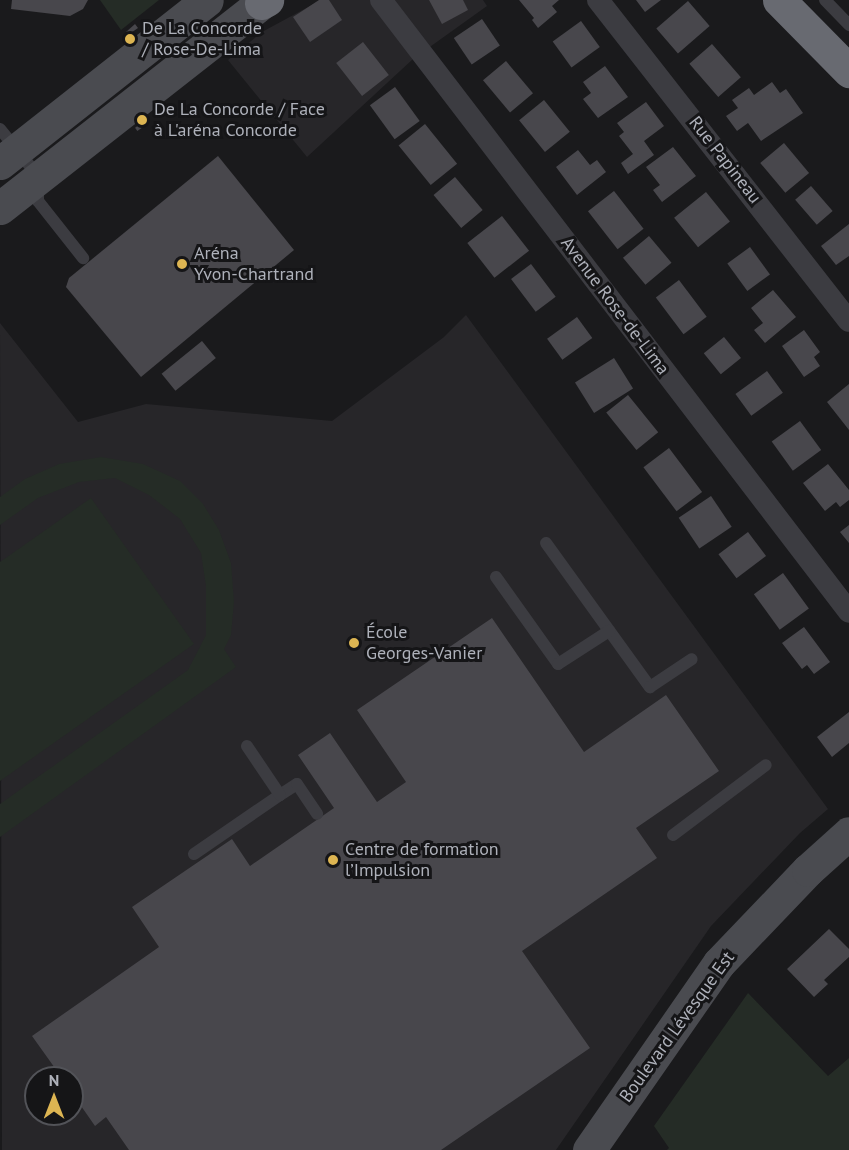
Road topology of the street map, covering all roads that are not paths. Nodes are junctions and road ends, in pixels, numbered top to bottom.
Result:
1 (207, 0) edge
2 (381, 0) edge
3 (598, 0) edge
4 (779, 0) edge
5 (825, 0) edge
6 (264, 1) edge
7 (849, 25) edge
8 (849, 71) edge
9 (6, 147) edge
10 (38, 176) junction
11 (0, 208) edge
12 (83, 258) dead end
13 (849, 321) edge
14 (546, 543) dead end
15 (496, 577) dead end
16 (849, 612) edge
17 (609, 631) junction
18 (692, 659) dead end
19 (247, 746) dead end
20 (765, 765) dead end
21 (280, 795) junction
22 (317, 814) dead end
23 (849, 833) edge
24 (674, 835) dead end
25 (194, 854) dead end
26 (589, 1150) edge

1 - 9 street
2 - 16 street, Avenue Rose-de-Lima
3 - 13 street, Rue Papineau
4 - 8 highway
5 - 7 lane
6 - 10 street
9 - 10 lane
10 - 11 street
10 - 12 lane
14 - 17 lane
15 - 17 lane
17 - 18 lane
19 - 21 lane
20 - 24 lane
21 - 22 lane
21 - 25 lane
23 - 26 street, Boulevard Lévesque Est

